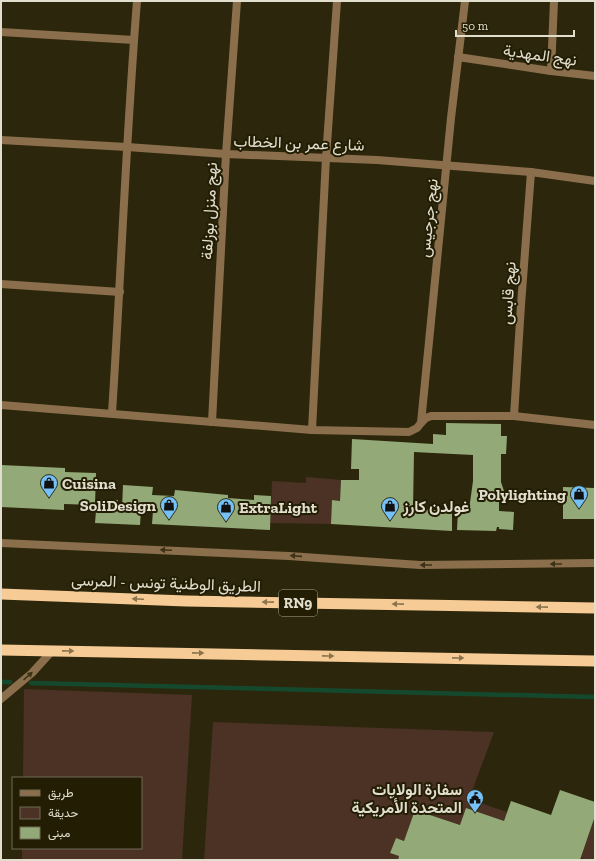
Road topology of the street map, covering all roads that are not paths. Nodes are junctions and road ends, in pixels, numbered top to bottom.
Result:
1 (137, 1) edge
2 (237, 1) edge
3 (337, 1) edge
4 (465, 1) edge
5 (554, 1) edge
6 (1, 32) edge
7 (134, 40) junction
8 (458, 57) junction
9 (551, 71) junction
10 (595, 76) edge
11 (1, 140) edge
12 (127, 147) junction
13 (226, 154) junction
14 (326, 158) junction
15 (447, 165) junction
16 (531, 172) junction
17 (595, 181) edge
18 (1, 284) edge
19 (120, 292) junction
20 (1, 405) edge
21 (112, 413) junction
22 (514, 416) junction
23 (212, 422) junction
24 (421, 423) junction
25 (595, 425) edge
26 (312, 430) junction
27 (1, 543) edge
28 (595, 564) edge
29 (1, 594) edge
30 (595, 608) edge
31 (1, 650) edge
32 (52, 651) junction
33 (595, 661) edge
34 (1, 700) edge

1 - 7 street
2 - 13 street, نهج منزل بوزلفة
3 - 14 street
4 - 8 street, نهج جرجيس
5 - 9 street
6 - 7 street
7 - 12 street
8 - 9 street, نهج المهدية
8 - 15 street, نهج جرجيس
9 - 10 street, نهج المهدية
11 - 12 street, شارع عمر بن الخطاب
12 - 13 street, شارع عمر بن الخطاب
12 - 19 street
13 - 14 street, شارع عمر بن الخطاب
13 - 23 street, نهج منزل بوزلفة
14 - 15 street, شارع عمر بن الخطاب
14 - 26 street
15 - 16 street, شارع عمر بن الخطاب
15 - 24 street, نهج جرجيس
16 - 17 street, شارع عمر بن الخطاب
16 - 22 street, نهج قابس
18 - 19 street
19 - 21 street
20 - 21 street
21 - 23 street
22 - 24 street
22 - 25 street
23 - 26 street
24 - 26 street
28 -> 27 street
30 -> 29 highway, الطريق الوطنية تونس - المرسى / RN9
31 - 32 highway
32 -> 33 highway
34 -> 32 street

